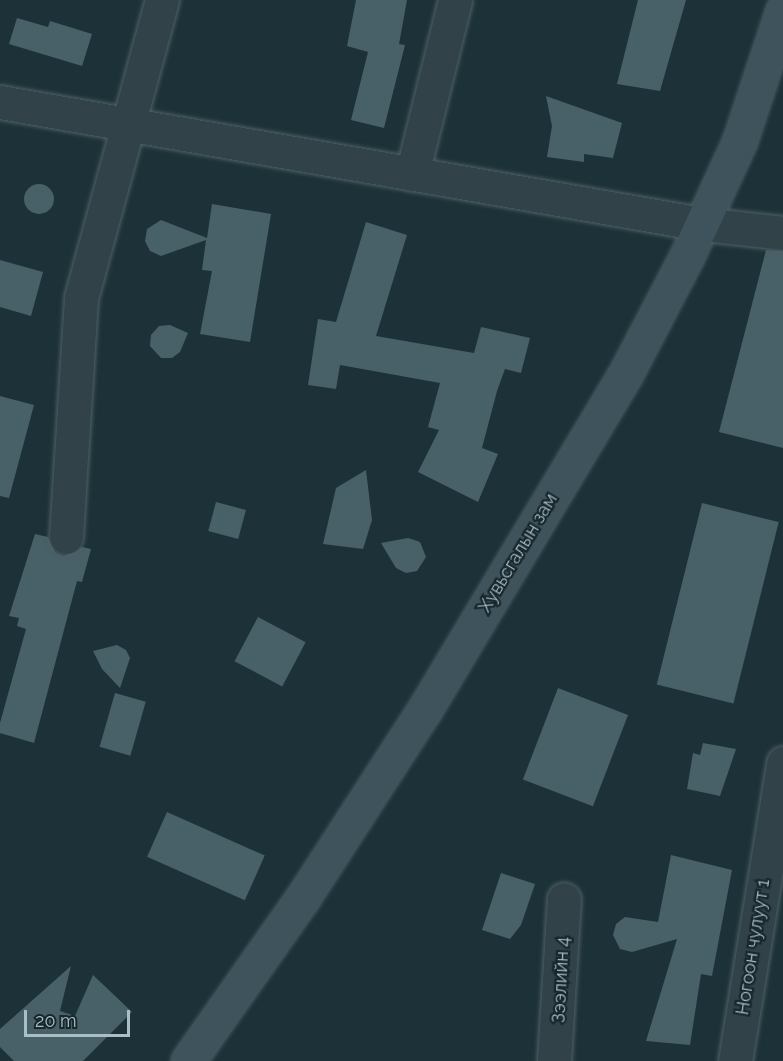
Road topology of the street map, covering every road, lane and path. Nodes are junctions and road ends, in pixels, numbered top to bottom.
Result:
1 (162, 0) edge
2 (455, 0) edge
3 (783, 10) edge
4 (0, 102) edge
5 (126, 127) junction
6 (412, 174) junction
7 (702, 224) junction
8 (783, 233) edge
9 (66, 537) dead end
10 (783, 763) edge
11 (564, 899) dead end
12 (188, 1061) edge
13 (554, 1061) edge
14 (735, 1061) edge

1 - 5 street
2 - 6 street
3 - 7 main road, Хувьсгалын зам
4 - 5 street
5 - 6 street
5 - 9 street
6 - 7 street
7 - 8 street
7 - 12 main road, Хувьсгалын зам
10 - 14 street, Ногоон чулуут 1
11 - 13 street, Зээлийн 4

